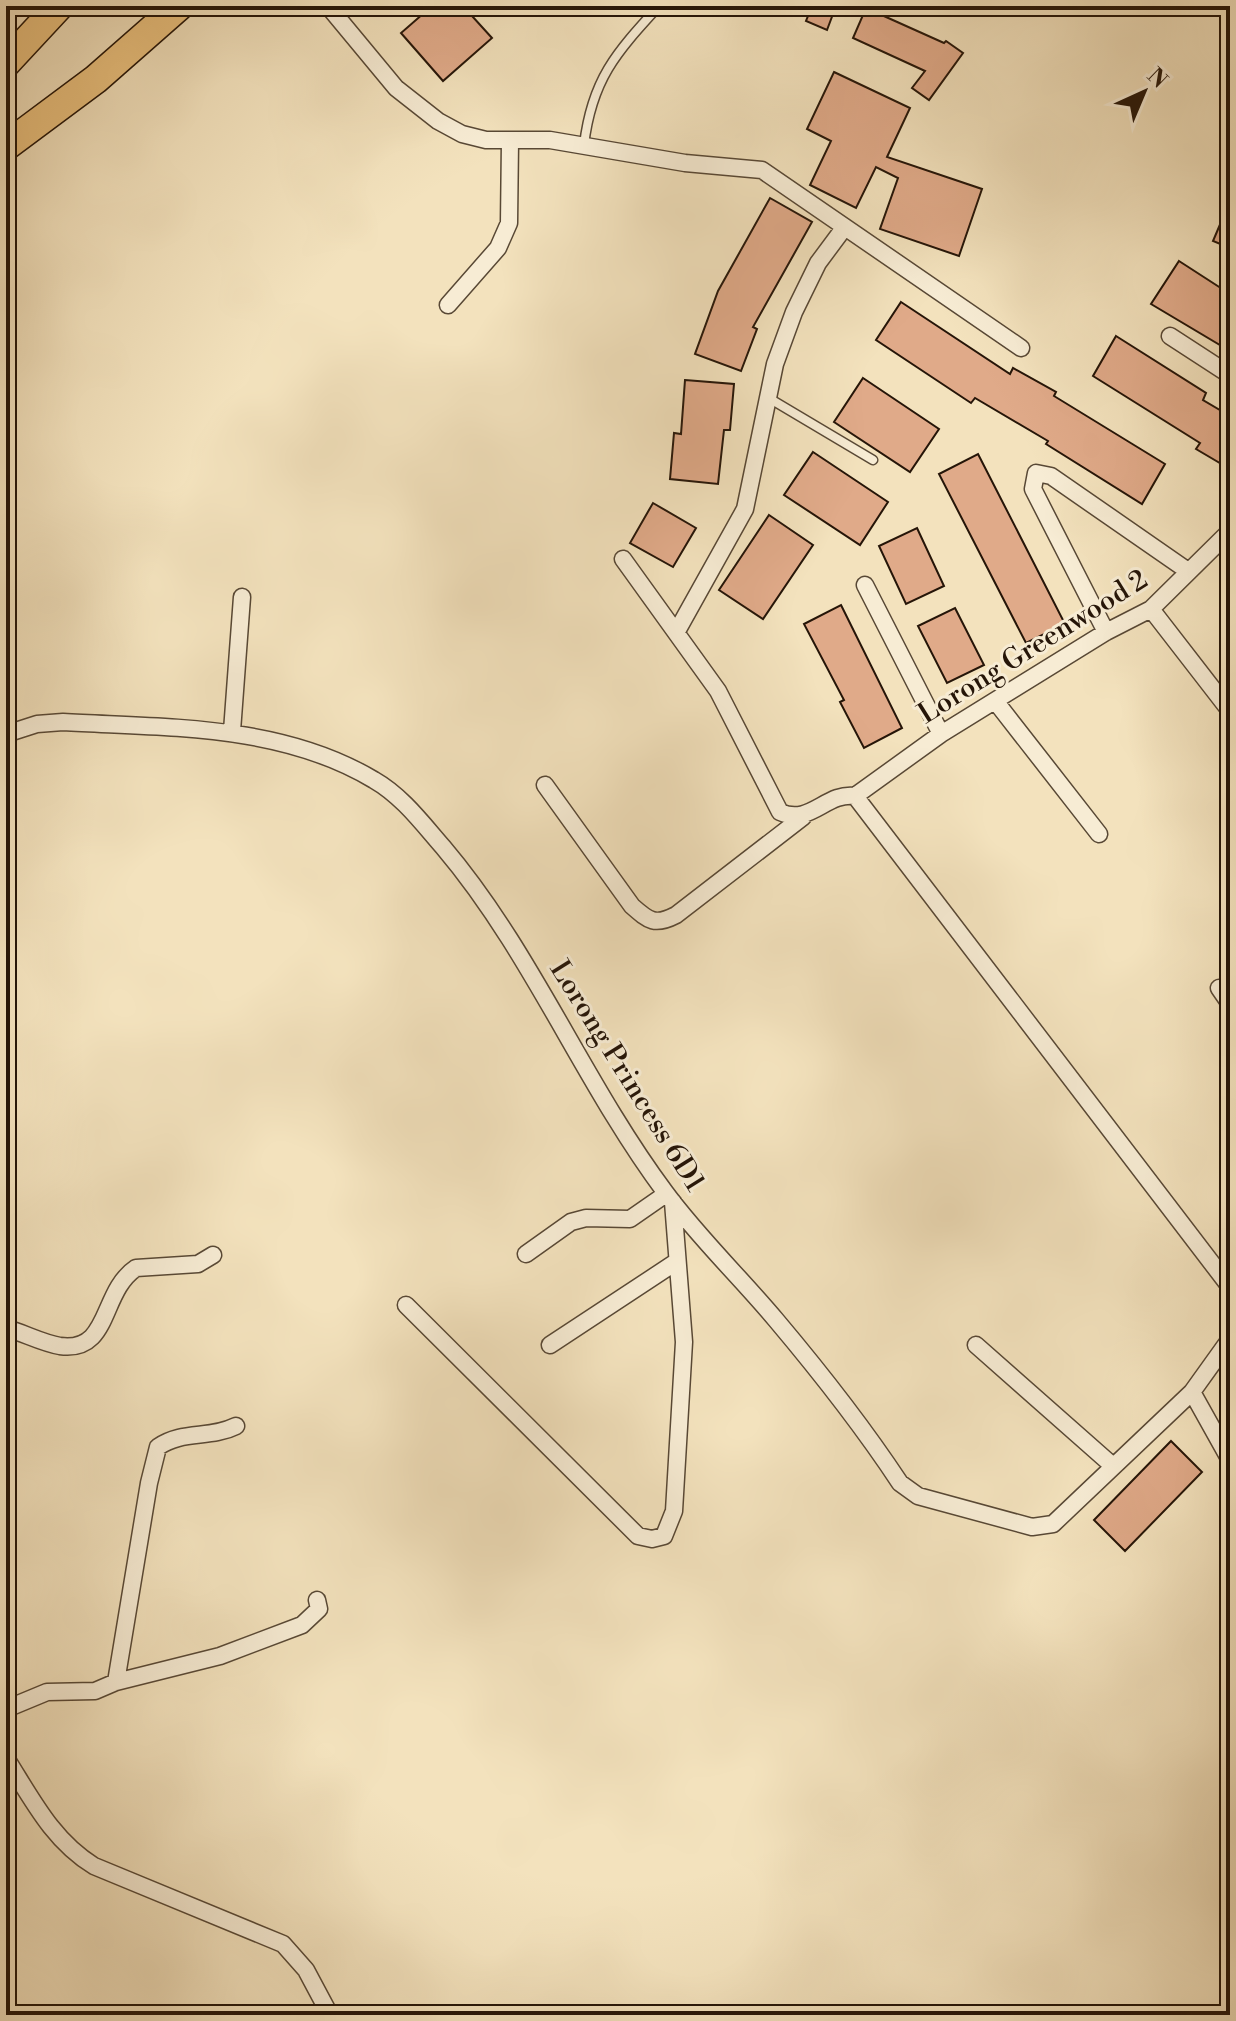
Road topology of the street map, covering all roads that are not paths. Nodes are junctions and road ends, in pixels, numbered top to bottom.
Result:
1 (59, 6) edge
2 (179, 6) edge
3 (328, 6) edge
4 (659, 6) edge
5 (6, 63) edge
6 (510, 141) junction
7 (584, 145) junction
8 (6, 146) edge
9 (844, 228) junction
10 (448, 305) dead end
11 (1170, 336) dead end
12 (1021, 348) dead end
13 (1230, 375) edge
14 (767, 397) junction
15 (873, 460) dead end
16 (1230, 531) edge
17 (623, 559) dead end
18 (1188, 571) junction
19 (865, 585) dead end
20 (242, 597) dead end
21 (1151, 609) junction
22 (677, 631) junction
23 (1106, 632) junction
24 (996, 702) junction
25 (1230, 711) edge
26 (232, 731) junction
27 (6, 734) edge
28 (941, 734) junction
29 (545, 785) dead end
30 (855, 796) junction
31 (803, 817) junction
32 (1099, 834) dead end
33 (1219, 988) dead end
34 (1230, 1004) edge
35 (670, 1198) junction
36 (526, 1254) dead end
37 (213, 1255) dead end
38 (676, 1262) junction
39 (1230, 1287) edge
40 (406, 1305) dead end
41 (6, 1328) edge
42 (1230, 1339) edge
43 (550, 1345) dead end
44 (976, 1345) dead end
45 (1192, 1392) junction
46 (236, 1426) dead end
47 (1230, 1460) edge
48 (1113, 1466) junction
49 (317, 1600) dead end
50 (116, 1682) junction
51 (6, 1709) edge
52 (6, 1758) edge
53 (330, 2015) edge

1 - 5 highway
2 - 8 highway
3 - 6 street
4 - 7 lane
6 - 7 street
6 - 10 street
7 - 9 street
9 - 12 street
9 - 14 street
11 - 13 street
14 - 15 lane
14 - 22 street
16 - 18 street, Lorong Greenwood 2
17 - 22 street
18 - 21 street, Lorong Greenwood 2
18 - 23 street
19 - 28 street
20 - 26 street
21 - 23 street, Lorong Greenwood 2
21 - 25 street
22 - 31 street
23 - 24 street, Lorong Greenwood 2
24 - 28 street, Lorong Greenwood 2
24 - 32 street
26 - 27 street, Lorong Princess 6D1
26 - 35 street, Lorong Princess 6D1
28 - 30 street, Lorong Greenwood 2
29 - 31 street, Lorong Greenwood 2
30 - 31 street, Lorong Greenwood 2
30 - 39 street
33 - 34 street
35 - 36 street
35 - 38 street
35 - 48 street, Lorong Princess 6D1
37 - 41 street
38 - 40 street
38 - 43 street
42 - 45 street, Lorong Princess 6D1
44 - 48 street
45 - 47 street
45 - 48 street, Lorong Princess 6D1
46 - 50 street
49 - 50 street
50 - 51 street
52 - 53 street

